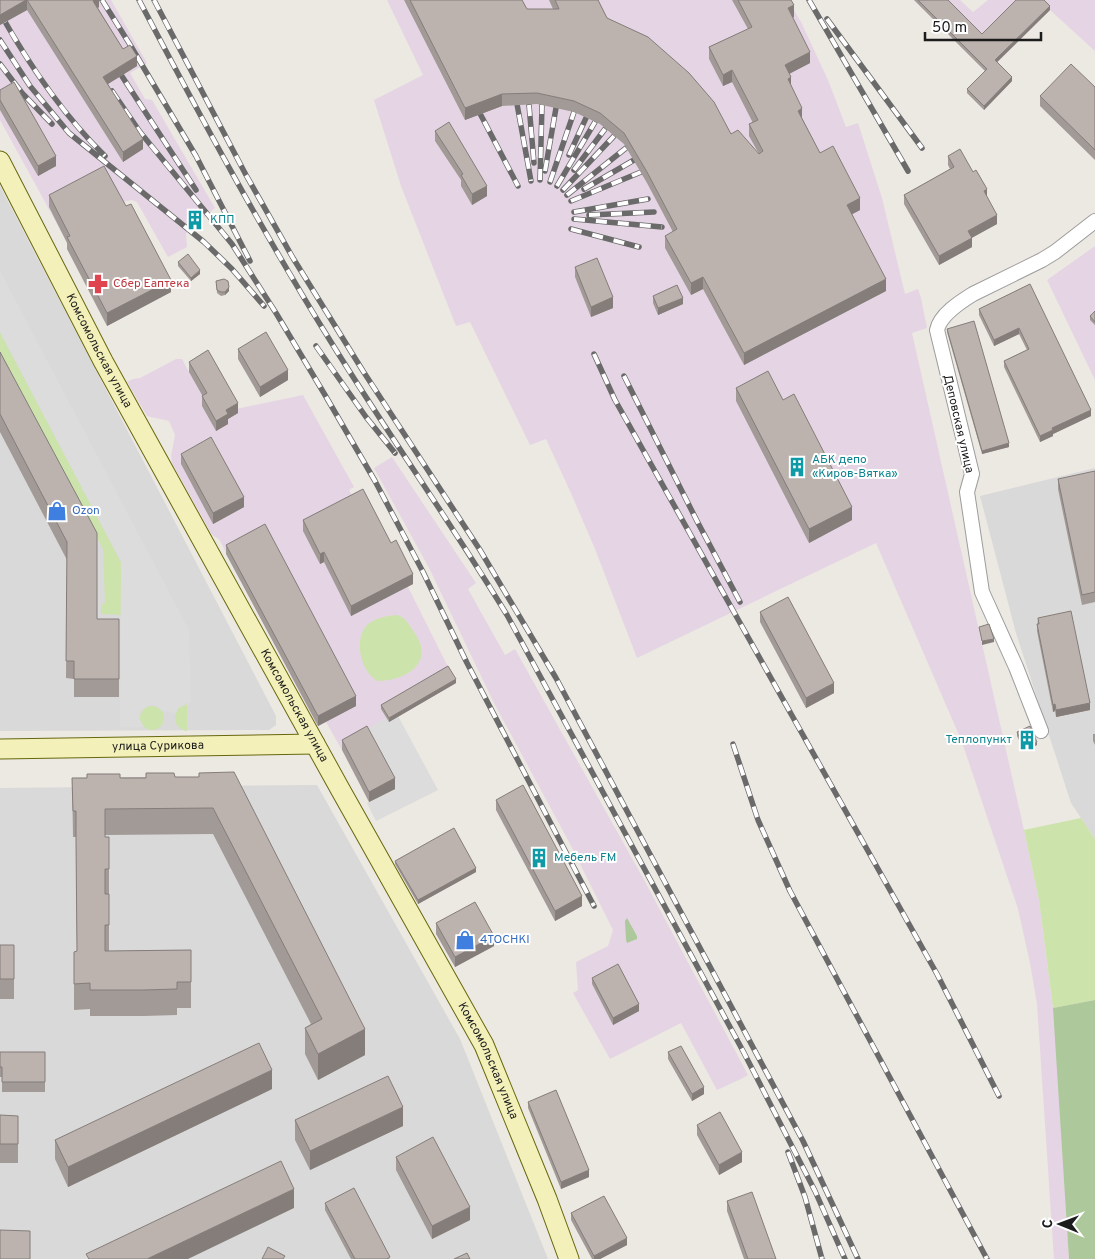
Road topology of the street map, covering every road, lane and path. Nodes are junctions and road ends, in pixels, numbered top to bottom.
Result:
1 (0, 161) edge
2 (1095, 221) edge
3 (1041, 731) dead end
4 (315, 744) junction
5 (0, 749) edge
6 (569, 1259) edge

1 - 4 main road, Комсомольская улица
2 - 3 street, Деповская улица
4 - 5 main road, улица Сурикова
4 - 6 main road, Комсомольская улица

